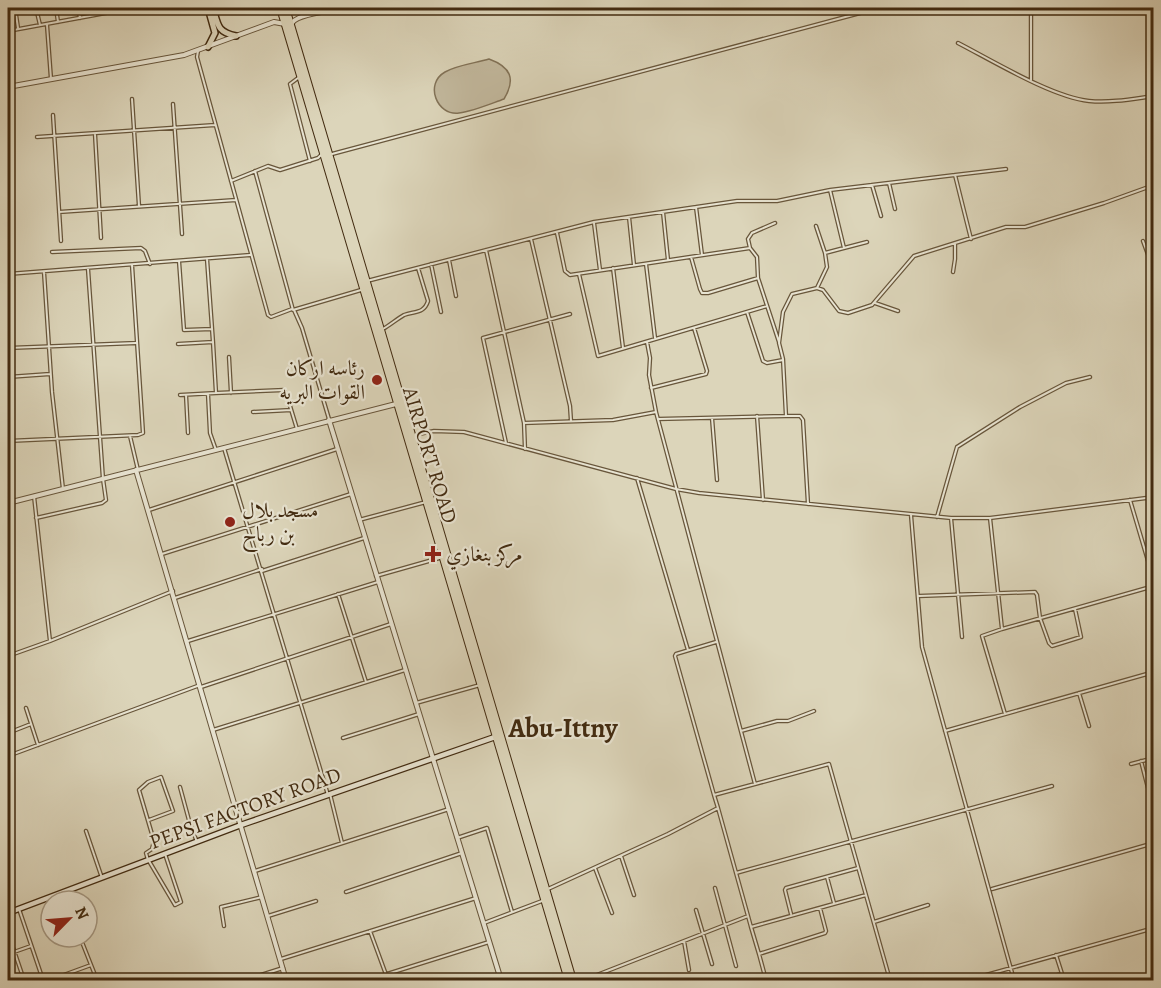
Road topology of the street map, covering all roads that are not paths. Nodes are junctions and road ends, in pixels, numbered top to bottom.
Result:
1 (15, 8) edge
2 (36, 8) edge
3 (56, 8) edge
4 (78, 8) edge
5 (93, 8) edge
6 (132, 8) edge
7 (211, 8) edge
8 (283, 8) edge
9 (350, 8) edge
10 (879, 8) edge
11 (1031, 8) edge
12 (115, 9) edge
13 (95, 15) junction
14 (304, 16) junction
15 (80, 18) junction
16 (58, 22) junction
17 (274, 22) junction
18 (47, 24) junction
19 (40, 26) junction
20 (288, 26) junction
21 (18, 29) junction
22 (8, 31) edge
23 (236, 36) junction
24 (958, 43) dead end
25 (208, 47) junction
26 (195, 51) junction
27 (301, 77) junction
28 (51, 79) junction
29 (1031, 80) junction
30 (8, 87) edge
31 (1154, 96) edge
32 (132, 99) dead end
33 (173, 104) dead end
34 (53, 115) dead end
35 (215, 125) junction
36 (175, 128) junction
37 (135, 131) junction
38 (95, 134) junction
39 (55, 136) junction
40 (37, 137) dead end
41 (324, 155) junction
42 (310, 161) junction
43 (1006, 169) dead end
44 (255, 171) junction
45 (955, 175) junction
46 (231, 181) junction
47 (889, 183) junction
48 (872, 185) junction
49 (1154, 185) edge
50 (830, 190) junction
51 (236, 200) junction
52 (180, 204) junction
53 (139, 206) junction
54 (696, 207) junction
55 (99, 208) junction
56 (895, 209) dead end
57 (59, 212) junction
58 (663, 212) junction
59 (881, 216) dead end
60 (629, 217) junction
61 (594, 222) junction
62 (775, 224) dead end
63 (816, 226) dead end
64 (557, 233) junction
65 (182, 234) dead end
66 (101, 238) dead end
67 (531, 239) junction
68 (971, 239) junction
69 (61, 241) dead end
70 (1143, 241) dead end
71 (867, 242) dead end
72 (955, 243) junction
73 (750, 248) junction
74 (844, 248) junction
75 (486, 250) junction
76 (52, 252) dead end
77 (825, 253) junction
78 (250, 255) junction
79 (702, 255) junction
80 (691, 257) junction
81 (207, 259) junction
82 (449, 260) junction
83 (668, 260) junction
84 (179, 261) junction
85 (1154, 263) edge
86 (150, 264) junction
87 (431, 264) junction
88 (646, 264) junction
89 (132, 265) junction
90 (634, 265) junction
91 (418, 268) junction
92 (613, 268) junction
93 (88, 269) junction
94 (600, 270) junction
95 (44, 272) junction
96 (953, 272) dead end
97 (8, 274) edge
98 (579, 274) junction
99 (758, 278) junction
100 (367, 281) junction
101 (817, 288) junction
102 (363, 290) junction
103 (456, 296) dead end
104 (875, 303) junction
105 (767, 306) junction
106 (293, 310) junction
107 (898, 311) dead end
108 (441, 312) dead end
109 (747, 312) junction
110 (570, 314) dead end
111 (550, 320) junction
112 (694, 328) junction
113 (212, 330) junction
114 (381, 330) junction
115 (504, 331) junction
116 (655, 339) junction
117 (213, 342) junction
118 (647, 342) junction
119 (136, 343) junction
120 (779, 343) junction
121 (178, 344) dead end
122 (93, 345) junction
123 (49, 346) junction
124 (8, 348) edge
125 (623, 348) junction
126 (229, 357) dead end
127 (783, 359) junction
128 (50, 374) junction
129 (1090, 378) dead end
130 (8, 379) edge
131 (651, 388) junction
132 (216, 393) junction
133 (231, 393) junction
134 (208, 394) junction
135 (180, 395) dead end
136 (186, 395) junction
137 (397, 403) junction
138 (291, 410) junction
139 (252, 412) dead end
140 (656, 412) junction
141 (757, 416) junction
142 (786, 416) junction
143 (712, 417) junction
144 (658, 419) junction
145 (329, 420) junction
146 (571, 421) junction
147 (524, 423) junction
148 (297, 429) junction
149 (188, 433) dead end
150 (413, 435) junction
151 (130, 436) junction
152 (100, 437) junction
153 (56, 438) junction
154 (8, 441) edge
155 (12, 441) junction
156 (506, 443) junction
157 (224, 448) junction
158 (338, 449) junction
159 (525, 449) junction
160 (216, 450) junction
161 (137, 470) junction
162 (638, 478) junction
163 (103, 479) junction
164 (717, 480) dead end
165 (235, 482) junction
166 (63, 489) junction
167 (676, 489) junction
168 (351, 494) junction
169 (34, 496) junction
170 (1154, 497) edge
171 (763, 500) junction
172 (1130, 500) junction
173 (427, 502) junction
174 (8, 503) edge
175 (808, 504) junction
176 (148, 510) junction
177 (911, 515) junction
178 (937, 517) junction
179 (36, 518) junction
180 (951, 518) junction
181 (990, 518) junction
182 (359, 520) junction
183 (249, 526) junction
184 (364, 538) junction
185 (162, 554) junction
186 (443, 557) junction
187 (262, 570) junction
188 (376, 576) junction
189 (1154, 581) edge
190 (378, 582) junction
191 (1154, 586) edge
192 (173, 591) junction
193 (997, 593) junction
194 (338, 594) junction
195 (958, 595) junction
196 (919, 596) junction
197 (175, 598) junction
198 (1075, 609) junction
199 (275, 614) junction
200 (1040, 618) junction
201 (392, 624) junction
202 (1002, 629) junction
203 (962, 637) dead end
204 (352, 639) junction
205 (50, 641) junction
206 (188, 641) junction
207 (717, 642) junction
208 (688, 650) junction
209 (8, 656) edge
210 (288, 659) junction
211 (406, 670) junction
212 (1154, 672) edge
213 (1149, 674) junction
214 (366, 682) junction
215 (480, 684) junction
216 (200, 686) junction
217 (1154, 689) edge
218 (1080, 693) junction
219 (301, 703) junction
220 (416, 703) junction
221 (26, 708) dead end
222 (814, 711) dead end
223 (419, 714) junction
224 (1005, 714) junction
225 (32, 724) junction
226 (1089, 726) dead end
227 (213, 730) junction
228 (741, 731) junction
229 (945, 731) junction
230 (8, 732) edge
231 (495, 737) junction
232 (343, 738) dead end
233 (38, 745) junction
234 (8, 756) edge
235 (433, 758) junction
236 (1154, 758) edge
237 (1141, 761) junction
238 (1131, 764) dead end
239 (755, 784) junction
240 (1052, 786) dead end
241 (180, 787) dead end
242 (1148, 788) dead end
243 (329, 794) junction
244 (714, 795) junction
245 (717, 808) junction
246 (449, 809) junction
247 (968, 810) junction
248 (148, 820) junction
249 (241, 825) junction
250 (86, 831) dead end
251 (457, 838) junction
252 (850, 841) junction
253 (196, 842) junction
254 (342, 843) junction
255 (1153, 844) edge
256 (533, 853) junction
257 (165, 854) junction
258 (462, 854) junction
259 (621, 856) junction
260 (148, 861) junction
261 (595, 868) junction
262 (858, 868) junction
263 (255, 871) junction
264 (736, 873) junction
265 (827, 877) junction
266 (102, 878) junction
267 (715, 888) dead end
268 (72, 889) edge
269 (990, 889) junction
270 (546, 890) junction
271 (346, 892) dead end
272 (634, 895) dead end
273 (866, 895) junction
274 (262, 897) junction
275 (476, 898) junction
276 (545, 900) junction
277 (39, 901) edge
278 (316, 901) dead end
279 (834, 903) junction
280 (927, 905) dead end
281 (820, 908) junction
282 (19, 909) junction
283 (696, 909) dead end
284 (512, 912) junction
285 (8, 913) edge
286 (612, 913) dead end
287 (792, 915) junction
288 (268, 916) junction
289 (748, 916) junction
290 (874, 922) junction
291 (484, 923) junction
292 (725, 925) junction
293 (224, 926) dead end
294 (751, 927) junction
295 (1154, 928) edge
296 (370, 931) junction
297 (8, 933) edge
298 (703, 934) junction
299 (684, 941) junction
300 (489, 942) junction
301 (31, 946) junction
302 (85, 949) edge
303 (14, 952) junction
304 (759, 954) junction
305 (1056, 956) junction
306 (280, 960) junction
307 (712, 963) dead end
308 (91, 965) junction
309 (736, 966) dead end
310 (283, 968) junction
311 (1011, 969) junction
312 (689, 970) dead end
313 (1062, 974) junction
314 (387, 975) junction
315 (42, 977) dead end
316 (764, 980) edge
317 (24, 981) edge
318 (50, 981) edge
319 (97, 981) edge
320 (245, 981) edge
321 (286, 981) edge
322 (368, 981) edge
323 (388, 981) edge
324 (501, 981) edge
325 (568, 981) edge
326 (573, 981) edge
327 (584, 981) edge
328 (890, 981) edge
329 (968, 981) edge
330 (1014, 981) edge
331 (1036, 981) edge
332 (1064, 981) edge

1 - 21 street
2 - 19 street
3 - 16 street
4 - 15 street
5 - 13 street
6 - 12 street
7 - 23 main road
7 - 25 main road
8 - 14 street
8 - 17 street
8 - 20 highway, AIRPORT ROAD
9 - 14 street
10 - 41 street
11 - 29 street
12 - 13 street
13 - 15 street
14 - 20 street
15 - 16 street
16 - 18 street
17 - 20 street
17 - 23 street
18 - 19 street
18 - 28 street
19 - 21 street
20 - 27 highway, AIRPORT ROAD
20 - 41 highway, AIRPORT ROAD
21 - 22 street
23 - 25 street
24 - 29 street
25 - 26 street
26 - 28 street
26 - 35 street
27 - 41 highway, AIRPORT ROAD
27 - 42 street
28 - 30 street
29 - 31 street
32 - 37 street
33 - 36 street
34 - 39 street
35 - 36 street
35 - 46 street
36 - 37 street
36 - 52 street
37 - 38 street
37 - 53 street
38 - 39 street
38 - 55 street
39 - 40 street
39 - 57 street
41 - 42 street
41 - 100 highway, AIRPORT ROAD
41 - 102 highway, AIRPORT ROAD
42 - 44 street
43 - 45 street
44 - 46 street
44 - 106 street
45 - 47 street
45 - 68 street
46 - 51 street
47 - 48 street
47 - 56 street
48 - 50 street
48 - 59 street
49 - 68 street
50 - 54 street
50 - 74 street
51 - 52 street
51 - 78 street
52 - 53 street
52 - 65 street
53 - 55 street
54 - 58 street
54 - 79 street
55 - 57 street
55 - 66 street
57 - 69 street
58 - 60 street
58 - 83 street
60 - 61 street
60 - 90 street
61 - 64 street
61 - 94 street
62 - 73 street
63 - 77 street
64 - 67 street
64 - 98 street
67 - 75 street
67 - 111 street
68 - 72 street
70 - 85 street
71 - 74 street
72 - 96 street
72 - 104 street
73 - 79 street
73 - 99 street
74 - 77 street
75 - 82 street
75 - 115 street
76 - 86 street
77 - 101 street
78 - 81 street
78 - 106 street
79 - 80 street
80 - 83 street
80 - 99 street
81 - 84 street
81 - 113 street
82 - 87 street
82 - 103 street
83 - 88 street
84 - 86 street
84 - 113 street
86 - 89 street
87 - 91 street
87 - 108 street
88 - 90 street
88 - 116 street
89 - 93 street
89 - 119 street
90 - 92 street
91 - 100 street
91 - 114 street
92 - 94 street
92 - 125 street
93 - 95 street
93 - 122 street
94 - 98 street
95 - 97 street
95 - 123 street
98 - 125 street
99 - 105 street
100 - 114 highway, AIRPORT ROAD
101 - 104 street
101 - 120 street
102 - 106 street
102 - 137 highway, AIRPORT ROAD
104 - 107 street
105 - 109 street
105 - 120 street
106 - 145 street
109 - 112 street
109 - 127 street
110 - 111 street
111 - 115 street
111 - 146 street
112 - 116 street
112 - 131 street
113 - 117 street
114 - 150 highway, AIRPORT ROAD
115 - 147 street
115 - 156 street
116 - 118 street
117 - 121 street
117 - 132 street
118 - 125 street
118 - 131 street
119 - 122 street
119 - 151 street
120 - 127 street
122 - 123 street
122 - 152 street
123 - 124 street
123 - 128 street
126 - 133 street
127 - 142 street
128 - 130 street
128 - 153 street
129 - 178 street
130 - 155 street
131 - 140 street
132 - 133 street
132 - 134 street
133 - 138 street
134 - 136 street
134 - 160 street
135 - 136 street
136 - 149 street
137 - 145 street
137 - 173 highway, AIRPORT ROAD
138 - 139 street
138 - 148 street
140 - 144 street
140 - 146 street
141 - 142 street
141 - 143 street
141 - 171 street
142 - 175 street
143 - 144 street
143 - 164 street
144 - 167 street
145 - 148 street
145 - 158 street
146 - 147 street
147 - 159 street
148 - 157 street
150 - 156 street
150 - 256 highway, AIRPORT ROAD
151 - 152 street
151 - 161 street
152 - 153 street
152 - 163 street
153 - 155 street
153 - 166 street
154 - 155 street
156 - 159 street
157 - 160 street
157 - 165 street
158 - 165 street
158 - 168 street
159 - 162 street
160 - 161 street
161 - 163 street
161 - 176 street
162 - 167 street
162 - 208 street
163 - 166 street
163 - 179 street
165 - 176 street
165 - 183 street
166 - 169 street
167 - 171 street
167 - 207 street
168 - 182 street
168 - 183 street
169 - 174 street
169 - 179 street
170 - 172 street
171 - 175 street
172 - 181 street
172 - 189 street
173 - 182 street
173 - 186 highway, AIRPORT ROAD
175 - 177 street
176 - 185 street
177 - 178 street
177 - 196 street
178 - 180 street
179 - 205 street
180 - 181 street
180 - 195 street
181 - 193 street
182 - 184 street
183 - 185 street
183 - 187 street
184 - 187 street
184 - 188 street
185 - 192 street
186 - 188 street
186 - 215 highway, AIRPORT ROAD
187 - 197 street
187 - 199 street
188 - 190 street
190 - 194 street
190 - 201 street
191 - 198 street
192 - 197 street
192 - 205 street
193 - 195 street
193 - 200 street
193 - 202 street
194 - 199 street
194 - 204 street
195 - 196 street
195 - 203 street
196 - 229 street
197 - 206 street
198 - 200 street
198 - 200 street
199 - 206 street
199 - 210 street
200 - 202 street
201 - 204 street
201 - 211 street
202 - 224 street
204 - 210 street
204 - 214 street
205 - 209 street
206 - 216 street
207 - 208 street
207 - 228 street
208 - 244 street
210 - 216 street
210 - 219 street
211 - 214 street
211 - 220 street
212 - 213 street
213 - 217 street
213 - 218 street
214 - 219 street
215 - 220 street
215 - 231 highway, AIRPORT ROAD
216 - 227 street
216 - 233 street
218 - 224 street
218 - 226 street
219 - 227 street
219 - 243 street
220 - 223 street
221 - 225 street
222 - 228 street
223 - 232 street
223 - 235 street
224 - 229 street
225 - 230 street
225 - 233 street
227 - 249 street
228 - 239 street
229 - 247 street
231 - 235 main road, PEPSI FACTORY ROAD
231 - 256 highway, AIRPORT ROAD
233 - 234 street
235 - 243 main road, PEPSI FACTORY ROAD
235 - 246 street
236 - 237 street
237 - 238 street
237 - 242 street
239 - 244 street
239 - 252 street
240 - 247 street
241 - 253 street
243 - 249 main road, PEPSI FACTORY ROAD
243 - 254 street
244 - 245 street
245 - 259 street
245 - 264 street
246 - 251 street
246 - 254 street
247 - 252 street
247 - 269 street
248 - 248 street
248 - 260 street
249 - 253 main road, PEPSI FACTORY ROAD
249 - 263 street
250 - 266 street
251 - 258 street
251 - 284 street
252 - 262 street
252 - 264 street
253 - 257 main road, PEPSI FACTORY ROAD
254 - 263 street
255 - 269 street
256 - 270 highway, AIRPORT ROAD
256 - 276 highway, AIRPORT ROAD
257 - 260 main road, PEPSI FACTORY ROAD
257 - 260 street
258 - 271 street
258 - 275 street
259 - 261 street
259 - 272 street
260 - 266 main road, PEPSI FACTORY ROAD
261 - 270 street
261 - 286 street
262 - 265 street
262 - 273 street
263 - 274 street
264 - 289 street
265 - 279 street
265 - 287 street
266 - 268 main road, PEPSI FACTORY ROAD
267 - 292 street
269 - 311 street
270 - 326 highway, AIRPORT ROAD
273 - 279 street
273 - 290 street
274 - 288 street
274 - 293 street
275 - 291 street
275 - 296 street
276 - 284 street
276 - 325 highway, AIRPORT ROAD
277 - 282 main road, PEPSI FACTORY ROAD
278 - 288 street
279 - 281 street
280 - 290 street
281 - 287 street
281 - 304 street
282 - 285 main road, PEPSI FACTORY ROAD
282 - 301 street
283 - 298 street
284 - 291 street
287 - 294 street
288 - 306 street
289 - 292 street
289 - 294 street
290 - 328 street
291 - 300 street
292 - 298 street
292 - 309 street
294 - 304 street
295 - 305 street
296 - 306 street
296 - 314 street
297 - 303 street
298 - 299 street
298 - 307 street
299 - 312 street
299 - 327 street
300 - 314 street
300 - 324 street
301 - 303 street
301 - 315 street
302 - 308 street
303 - 317 street
304 - 316 street
305 - 311 street
305 - 313 street
306 - 310 street
308 - 318 street
308 - 319 street
310 - 320 street
310 - 321 street
311 - 329 street
311 - 330 street
313 - 331 street
313 - 332 street
314 - 322 street
314 - 323 street

